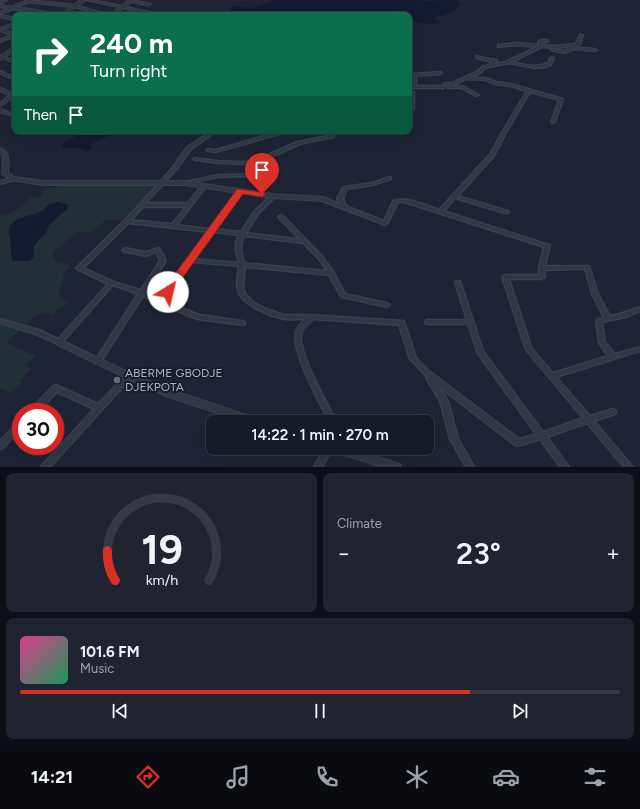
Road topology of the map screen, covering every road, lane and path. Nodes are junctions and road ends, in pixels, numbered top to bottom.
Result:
1 (3, 0) edge
2 (31, 0) edge
3 (84, 0) edge
4 (88, 0) edge
5 (132, 0) edge
6 (0, 3) edge
7 (149, 4) dead end
8 (0, 6) edge
9 (74, 6) junction
10 (122, 7) junction
11 (13, 8) junction
12 (46, 12) edge
13 (67, 12) edge
14 (97, 12) edge
15 (116, 12) edge
16 (148, 12) edge
17 (0, 14) edge
18 (12, 18) edge
19 (12, 25) edge
20 (0, 30) edge
21 (12, 34) edge
22 (12, 36) edge
23 (581, 36) dead end
24 (0, 41) edge
25 (578, 44) junction
26 (541, 45) junction
27 (499, 46) dead end
28 (560, 46) junction
29 (576, 49) junction
30 (12, 50) edge
31 (553, 50) dead end
32 (1, 57) edge
33 (477, 58) dead end
34 (552, 58) dead end
35 (12, 61) edge
36 (507, 63) junction
37 (490, 65) junction
38 (0, 72) edge
39 (440, 73) dead end
40 (412, 75) edge
41 (12, 78) edge
42 (465, 78) junction
43 (412, 79) edge
44 (414, 87) joint
45 (442, 87) junction
46 (0, 89) edge
47 (529, 91) junction
48 (412, 92) edge
49 (12, 94) edge
50 (477, 94) dead end
51 (12, 96) edge
52 (0, 105) edge
53 (412, 109) dead end
54 (0, 110) edge
55 (8, 114) dead end
56 (553, 122) dead end
57 (211, 134) edge
58 (268, 134) edge
59 (332, 136) dead end
60 (0, 150) edge
61 (208, 150) dead end
62 (195, 159) dead end
63 (245, 163) junction
64 (238, 175) junction
65 (259, 175) dead end
66 (13, 178) junction
67 (390, 178) dead end
68 (163, 182) junction
69 (0, 183) edge
70 (184, 183) junction
71 (203, 187) junction
72 (240, 191) junction
73 (273, 196) junction
74 (454, 196) junction
75 (322, 199) joint
76 (141, 205) junction
77 (190, 205) junction
78 (344, 207) junction
79 (440, 212) junction
80 (506, 212) dead end
81 (281, 217) dead end
82 (127, 221) junction
83 (174, 226) junction
84 (211, 232) junction
85 (241, 234) junction
86 (304, 241) junction
87 (125, 250) dead end
88 (190, 260) junction
89 (242, 265) junction
90 (542, 268) junction
91 (331, 273) junction
92 (458, 282) dead end
93 (112, 283) junction
94 (142, 293) junction
95 (160, 302) junction
96 (387, 305) dead end
97 (640, 309) edge
98 (311, 317) junction
99 (608, 319) junction
100 (0, 321) edge
101 (428, 322) dead end
102 (470, 322) junction
103 (242, 323) dead end
104 (59, 342) junction
105 (640, 349) edge
106 (613, 357) junction
107 (98, 361) junction
108 (427, 373) junction
109 (129, 376) junction
110 (551, 376) junction
111 (42, 403) edge
112 (99, 408) junction
113 (612, 412) dead end
114 (233, 415) edge
115 (330, 415) edge
116 (588, 419) junction
117 (12, 433) edge
118 (540, 435) junction
119 (0, 446) edge
120 (325, 455) edge
121 (362, 455) edge
122 (45, 467) edge
123 (318, 467) edge
124 (395, 467) edge
125 (470, 467) edge
126 (565, 467) edge
127 (629, 467) edge

1 - 6 street
2 - 9 street
2 - 11 street
3 - 9 street
4 - 10 street
5 - 7 street
5 - 10 street
8 - 11 street
9 - 13 street
9 - 14 street
10 - 15 street
10 - 16 street
11 - 12 street
11 - 17 street
17 - 18 street
19 - 20 street
20 - 21 street
22 - 24 street
23 - 25 street
25 - 28 street
25 - 29 street
26 - 27 street
26 - 28 street
26 - 36 street
28 - 29 street
29 - 31 street
30 - 32 street
32 - 35 street
33 - 37 street
34 - 36 street
36 - 37 street
37 - 42 street
38 - 41 street
39 - 40 street
42 - 45 street
42 - 47 street
43 - 44 street
44 - 45 street
45 - 50 street
46 - 49 street
47 - 56 street
47 - 74 street
48 - 53 street
51 - 52 street
54 - 55 street
57 - 68 street
58 - 61 street
59 - 63 street
60 - 66 street
62 - 63 street
63 - 64 street
64 - 65 street
64 - 70 street
66 - 68 street
66 - 69 street
67 - 78 street
68 - 70 street
68 - 76 street
70 - 71 street
71 - 72 street
71 - 77 street
72 - 73 street
72 - 84 street
73 - 75 street
73 - 85 street
74 - 79 street
74 - 80 street
75 - 78 street
76 - 77 street
76 - 82 street
77 - 83 street
78 - 79 street
79 - 90 street
81 - 86 street
82 - 83 street
82 - 93 street
83 - 84 street
84 - 85 street
84 - 88 street
85 - 86 street
85 - 89 street
86 - 91 street
87 - 94 street
88 - 89 street
88 - 95 street
89 - 91 street
89 - 98 street
90 - 99 street
90 - 110 street
91 - 96 street
92 - 102 street
93 - 94 street
93 - 104 street
94 - 95 street
94 - 107 street
95 - 103 street
97 - 99 street
98 - 108 street
98 - 115 street
99 - 106 street
100 - 104 street
101 - 102 street
102 - 118 street
104 - 107 street
105 - 106 street
106 - 110 street
107 - 109 street
108 - 118 street
108 - 125 street
109 - 112 street
109 - 114 street
110 - 116 street
111 - 112 street
112 - 122 street
113 - 116 street
116 - 118 street
116 - 127 street
117 - 119 street
118 - 126 street
120 - 123 street
121 - 124 street

